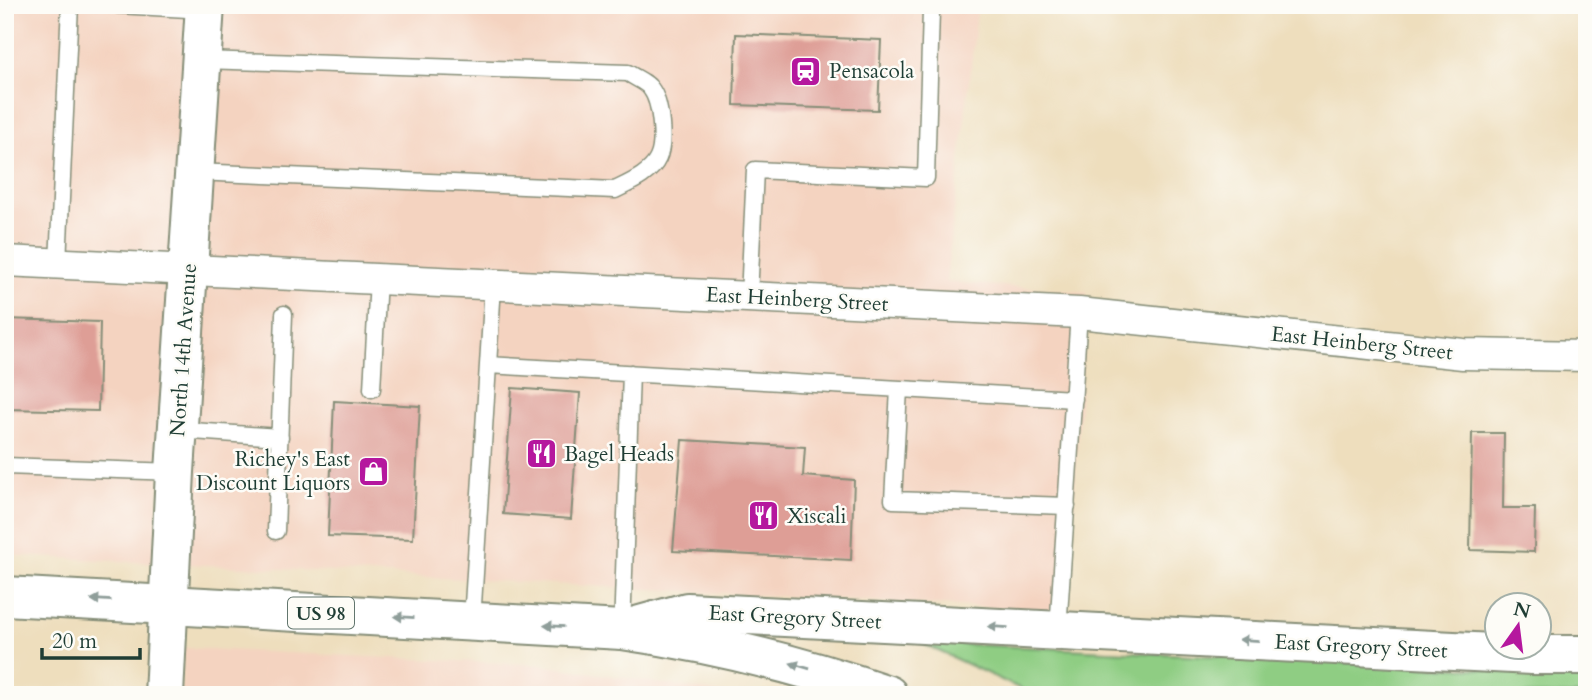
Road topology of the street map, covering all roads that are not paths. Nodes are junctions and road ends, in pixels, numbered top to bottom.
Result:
1 (71, 5) edge
2 (118, 5) edge
3 (205, 8) edge
4 (931, 10) dead end
5 (202, 60) junction
6 (195, 172) junction
7 (5, 261) edge
8 (58, 263) junction
9 (189, 270) junction
10 (378, 279) junction
11 (493, 285) junction
12 (749, 297) junction
13 (1079, 313) junction
14 (284, 314) dead end
15 (1587, 356) edge
16 (488, 365) junction
17 (631, 373) junction
18 (372, 389) dead end
19 (899, 389) junction
20 (1074, 400) junction
21 (178, 429) junction
22 (280, 437) junction
23 (5, 466) edge
24 (175, 472) junction
25 (1067, 506) junction
26 (276, 531) dead end
27 (5, 596) edge
28 (169, 603) junction
29 (472, 621) junction
30 (1058, 630) junction
31 (622, 631) junction
32 (1587, 655) edge
33 (164, 695) edge
34 (888, 695) edge

1 - 8 lane
2 - 3 lane
3 - 5 main road, North 14th Avenue
4 - 12 lane
5 - 6 main road, North 14th Avenue
5 - 6 lane
6 - 9 main road, North 14th Avenue
7 - 8 street, East Heinberg Street
8 - 9 street, East Heinberg Street
9 - 10 street, East Heinberg Street
9 - 21 main road, North 14th Avenue
10 - 11 street, East Heinberg Street
10 - 18 lane
11 - 12 street, East Heinberg Street
11 - 16 lane
12 - 13 street, East Heinberg Street
13 - 15 street, East Heinberg Street
13 - 20 lane
14 - 22 lane
16 - 17 lane
16 - 29 lane
17 - 19 lane
17 - 31 lane
19 - 20 lane
19 - 25 lane
20 - 25 lane
21 - 22 lane
21 - 24 main road, North 14th Avenue
22 - 26 lane
23 - 24 lane
24 - 28 main road, North 14th Avenue
25 - 30 lane
28 -> 27 main road, East Gregory Street / US 98
29 -> 28 main road, East Gregory Street / US 98
28 - 33 main road, North 14th Avenue
31 -> 29 main road, East Gregory Street / US 98
30 -> 31 main road, East Gregory Street
32 -> 30 main road, East Gregory Street
34 -> 31 main road, US 98

